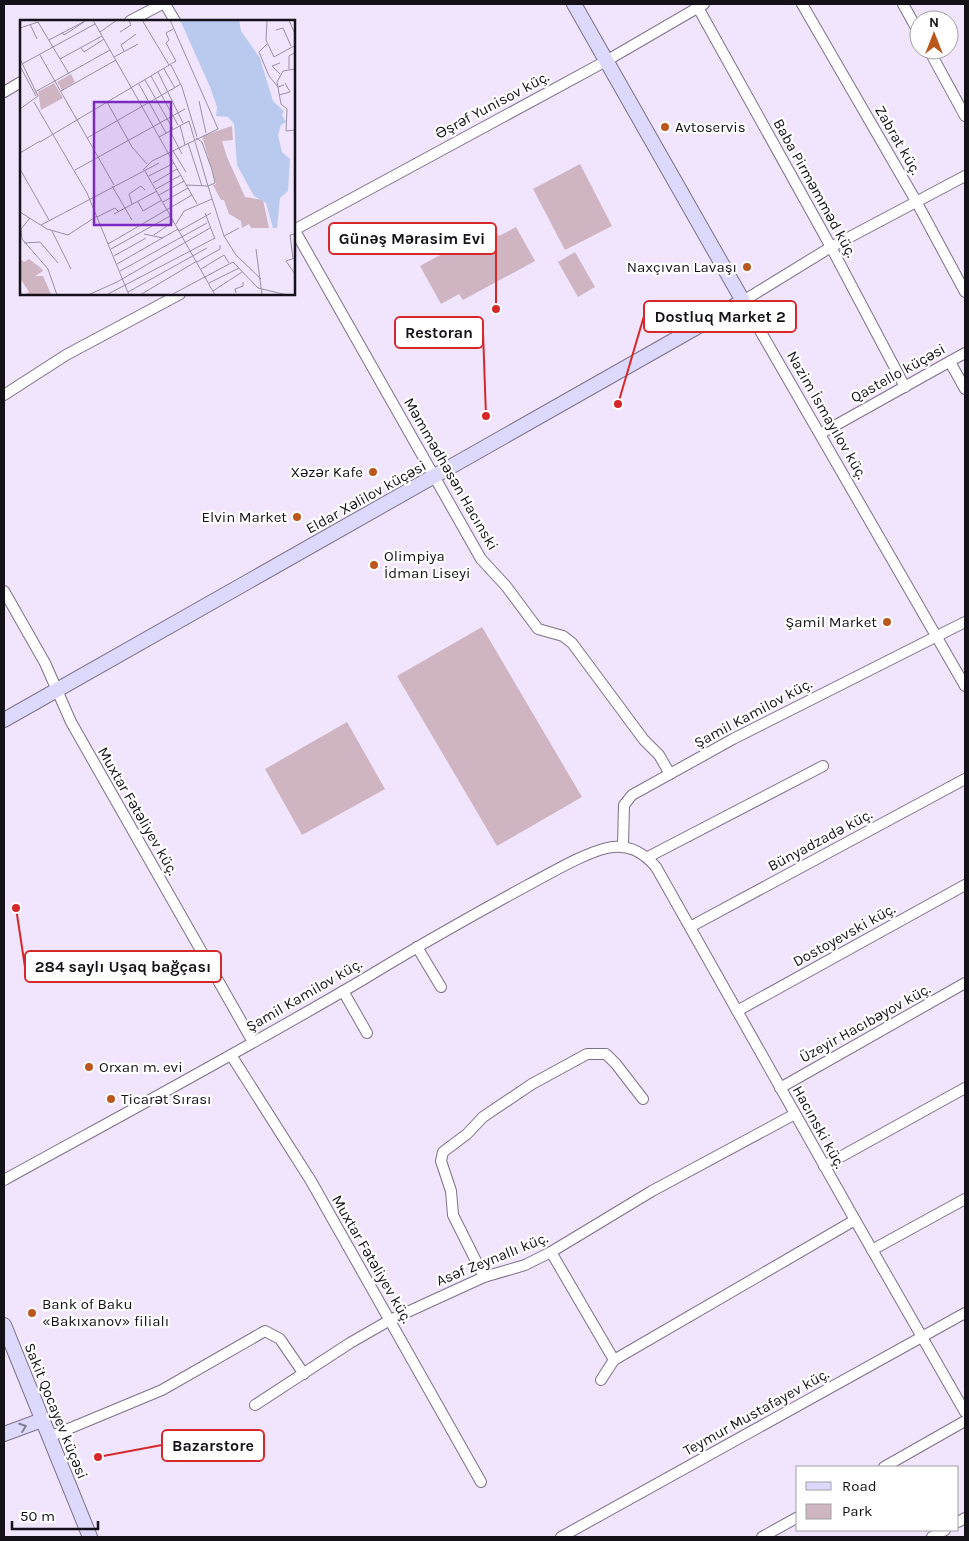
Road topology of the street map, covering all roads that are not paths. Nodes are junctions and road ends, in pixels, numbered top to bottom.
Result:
1 (164, 4) edge
2 (574, 4) edge
3 (802, 4) edge
4 (699, 5) edge
5 (132, 20) edge
6 (174, 20) edge
7 (934, 60) edge
8 (606, 61) junction
9 (20, 83) edge
10 (4, 92) edge
11 (965, 116) edge
12 (965, 176) edge
13 (916, 201) junction
14 (295, 228) edge
15 (295, 231) edge
16 (831, 247) junction
17 (965, 292) edge
18 (178, 295) edge
19 (743, 301) junction
20 (965, 353) edge
21 (950, 362) junction
22 (904, 387) junction
23 (965, 389) edge
24 (4, 395) edge
25 (820, 434) junction
26 (435, 477) junction
27 (4, 591) edge
28 (965, 622) edge
29 (938, 636) junction
30 (965, 686) edge
31 (56, 690) junction
32 (4, 720) edge
33 (823, 766) dead end
34 (670, 774) junction
35 (965, 779) edge
36 (623, 846) junction
37 (648, 857) junction
38 (965, 885) edge
39 (690, 927) junction
40 (417, 947) junction
41 (965, 983) edge
42 (442, 987) dead end
43 (343, 991) junction
44 (737, 1011) junction
45 (366, 1033) dead end
46 (253, 1042) junction
47 (231, 1055) junction
48 (780, 1088) junction
49 (965, 1088) edge
50 (643, 1098) dead end
51 (795, 1114) junction
52 (824, 1166) junction
53 (4, 1180) edge
54 (965, 1199) edge
55 (854, 1220) junction
56 (872, 1250) junction
57 (551, 1252) junction
58 (484, 1277) junction
59 (965, 1313) edge
60 (390, 1320) junction
61 (4, 1325) edge
62 (922, 1337) junction
63 (614, 1360) junction
64 (304, 1374) junction
65 (601, 1380) dead end
66 (255, 1405) dead end
67 (965, 1412) edge
68 (42, 1420) junction
69 (965, 1420) edge
70 (4, 1434) edge
71 (49, 1437) junction
72 (886, 1466) edge
73 (481, 1482) dead end
74 (796, 1518) edge
75 (943, 1531) edge
76 (90, 1537) edge
77 (561, 1537) edge
78 (762, 1537) edge
79 (932, 1537) edge

1 - 5 street
1 - 6 street
2 - 8 street, Nazim İsmayılov küç.
3 - 13 street, Zabrat küç.
4 - 8 street, Əşrəf Yunisov küç.
4 - 16 street, Baba Pirməmməd küç.
7 - 11 street
8 - 14 street, Əşrəf Yunisov küç.
8 - 19 street, Nazim İsmayılov küç.
9 - 10 street
12 - 13 street
13 - 16 street
13 - 17 street, Zabrat küç.
15 - 26 street, Məmmədhəsən Hacınski
16 - 19 street
16 - 22 street, Baba Pirməmməd küç.
18 - 24 street
19 - 25 street, Nazim İsmayılov küç.
19 - 26 street, Eldar Xəlilov küçəsi
20 - 21 street, Qastello küçəsi
21 - 22 street, Qastello küçəsi
21 - 23 street
22 - 25 street, Qastello küçəsi
25 - 29 street, Nazim İsmayılov küç.
26 - 31 street, Eldar Xəlilov küçəsi
26 - 34 street, Məmmədhəsən Hacınski
27 - 31 street, Muxtar Fətəliyev küç.
28 - 29 street, Şamil Kamilov küç.
29 - 30 street, Nazim İsmayılov küç.
29 - 34 street, Şamil Kamilov küç.
31 - 32 street, Eldar Xəlilov küçəsi
31 - 46 street, Muxtar Fətəliyev küç.
33 - 37 street
34 - 36 street, Şamil Kamilov küç.
35 - 39 street, Bünyadzadə küç.
36 - 37 street
36 - 40 street, Şamil Kamilov küç.
37 - 39 street, Hacınski küç.
38 - 44 street, Dostoyevski küç.
39 - 44 street, Hacınski küç.
40 - 42 street
40 - 43 street, Şamil Kamilov küç.
41 - 48 street, Üzeyir Hacıbəyov küç.
43 - 45 street
43 - 46 street, Şamil Kamilov küç.
44 - 48 street, Hacınski küç.
46 - 47 street, Şamil Kamilov küç.
47 - 53 street, Şamil Kamilov küç.
47 - 60 street, Muxtar Fətəliyev küç.
48 - 51 street, Hacınski küç.
49 - 52 street
50 - 58 street
51 - 52 street, Hacınski küç.
51 - 57 street, Asəf Zeynallı küç.
52 - 55 street, Hacınski küç.
54 - 56 street
55 - 56 street, Hacınski küç.
55 - 63 street
56 - 62 street, Hacınski küç.
57 - 58 street, Asəf Zeynallı küç.
57 - 63 street
58 - 60 street, Asəf Zeynallı küç.
59 - 62 street, Teymur Mustafayev küç.
60 - 64 street, Asəf Zeynallı küç.
60 - 73 street, Muxtar Fətəliyev küç.
61 - 68 street, Sakit Qocayev küçəsi
62 - 67 street, Hacınski küç.
62 - 77 street, Teymur Mustafayev küç.
63 - 65 street
64 - 66 street, Asəf Zeynallı küç.
64 - 71 street
70 -> 68 street
68 - 71 street, Sakit Qocayev küçəsi
69 - 72 street
71 - 76 street, Sakit Qocayev küçəsi
74 - 78 street
75 - 79 street

